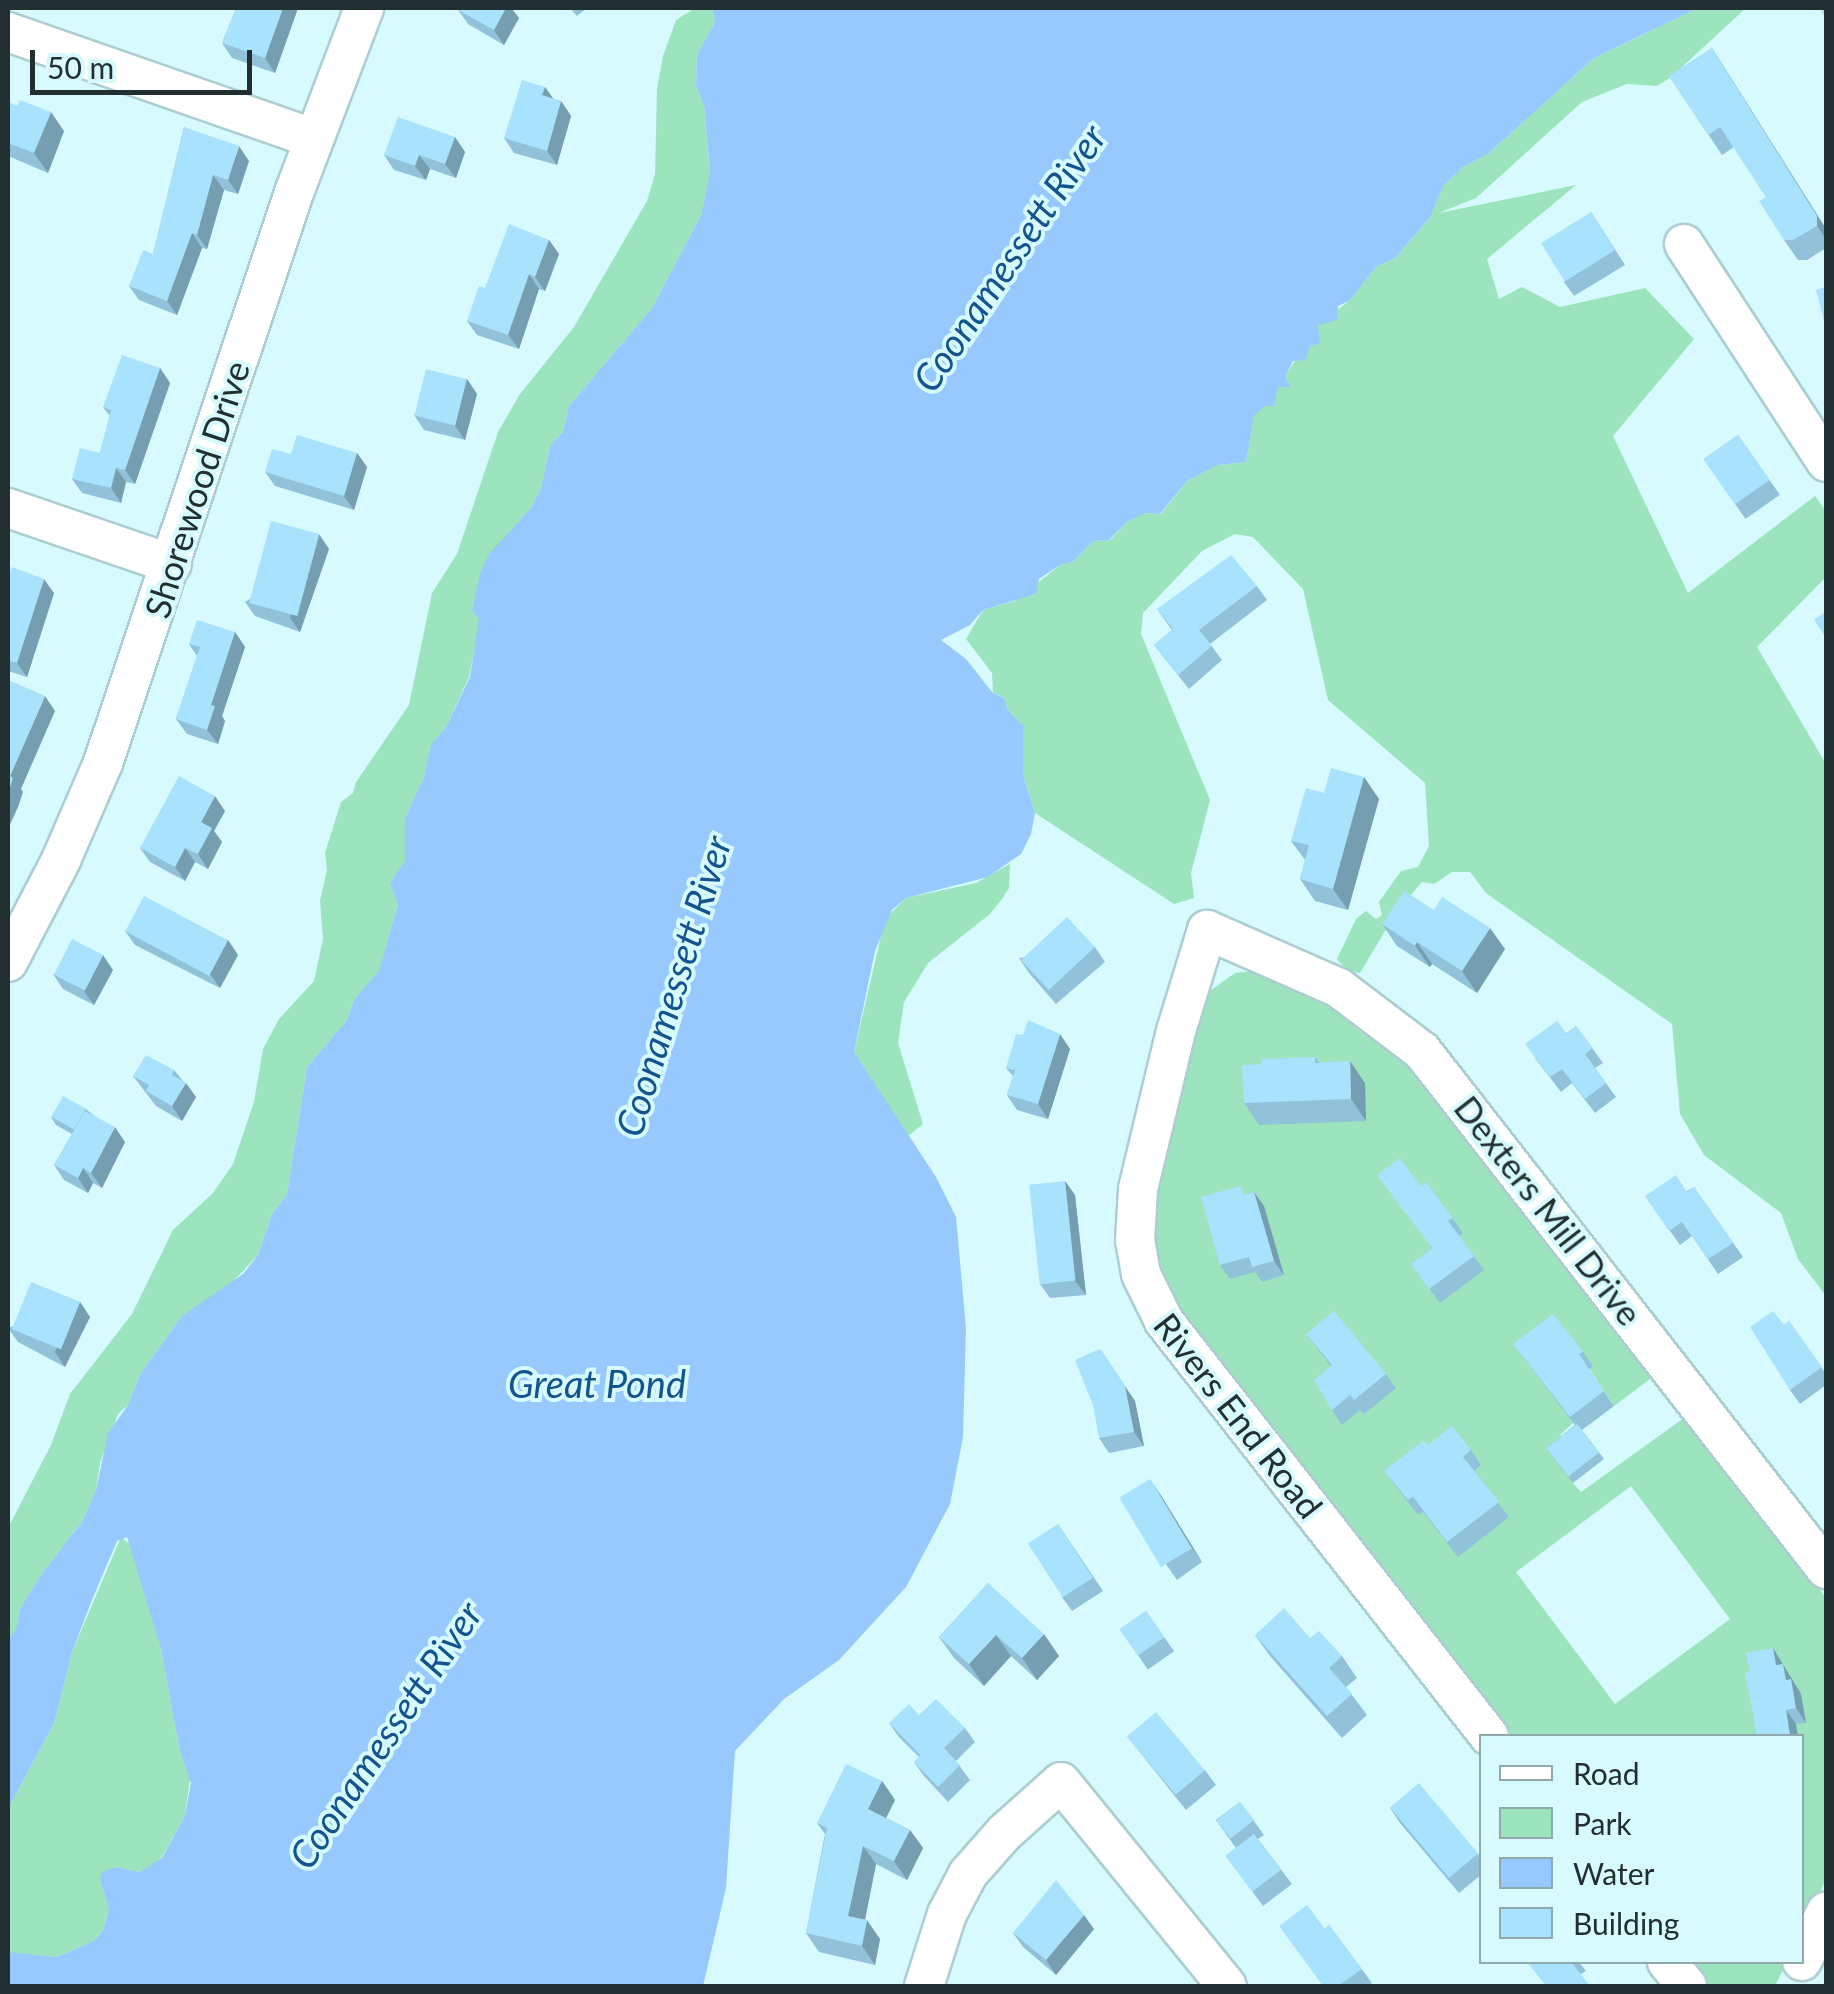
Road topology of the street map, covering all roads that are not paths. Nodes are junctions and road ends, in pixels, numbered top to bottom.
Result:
1 (364, 8) edge
2 (8, 32) edge
3 (313, 138) junction
4 (1684, 244) dead end
5 (1826, 462) edge
6 (8, 508) edge
7 (172, 564) junction
8 (1207, 930) joint
9 (8, 962) edge
10 (1826, 1568) edge
11 (1487, 1734) edge
12 (1826, 1912) edge
13 (1804, 1955) edge
14 (1669, 1964) edge
15 (924, 1986) edge
16 (1227, 1986) edge
17 (1687, 1986) edge

1 - 3 street, Shorewood Drive
2 - 3 street
3 - 7 street, Shorewood Drive
4 - 5 street
6 - 7 street
7 - 9 street, Shorewood Drive
8 - 10 street, Dexters Mill Drive
8 - 11 street, Rivers End Road
12 - 13 street
14 - 17 street
15 - 16 street

